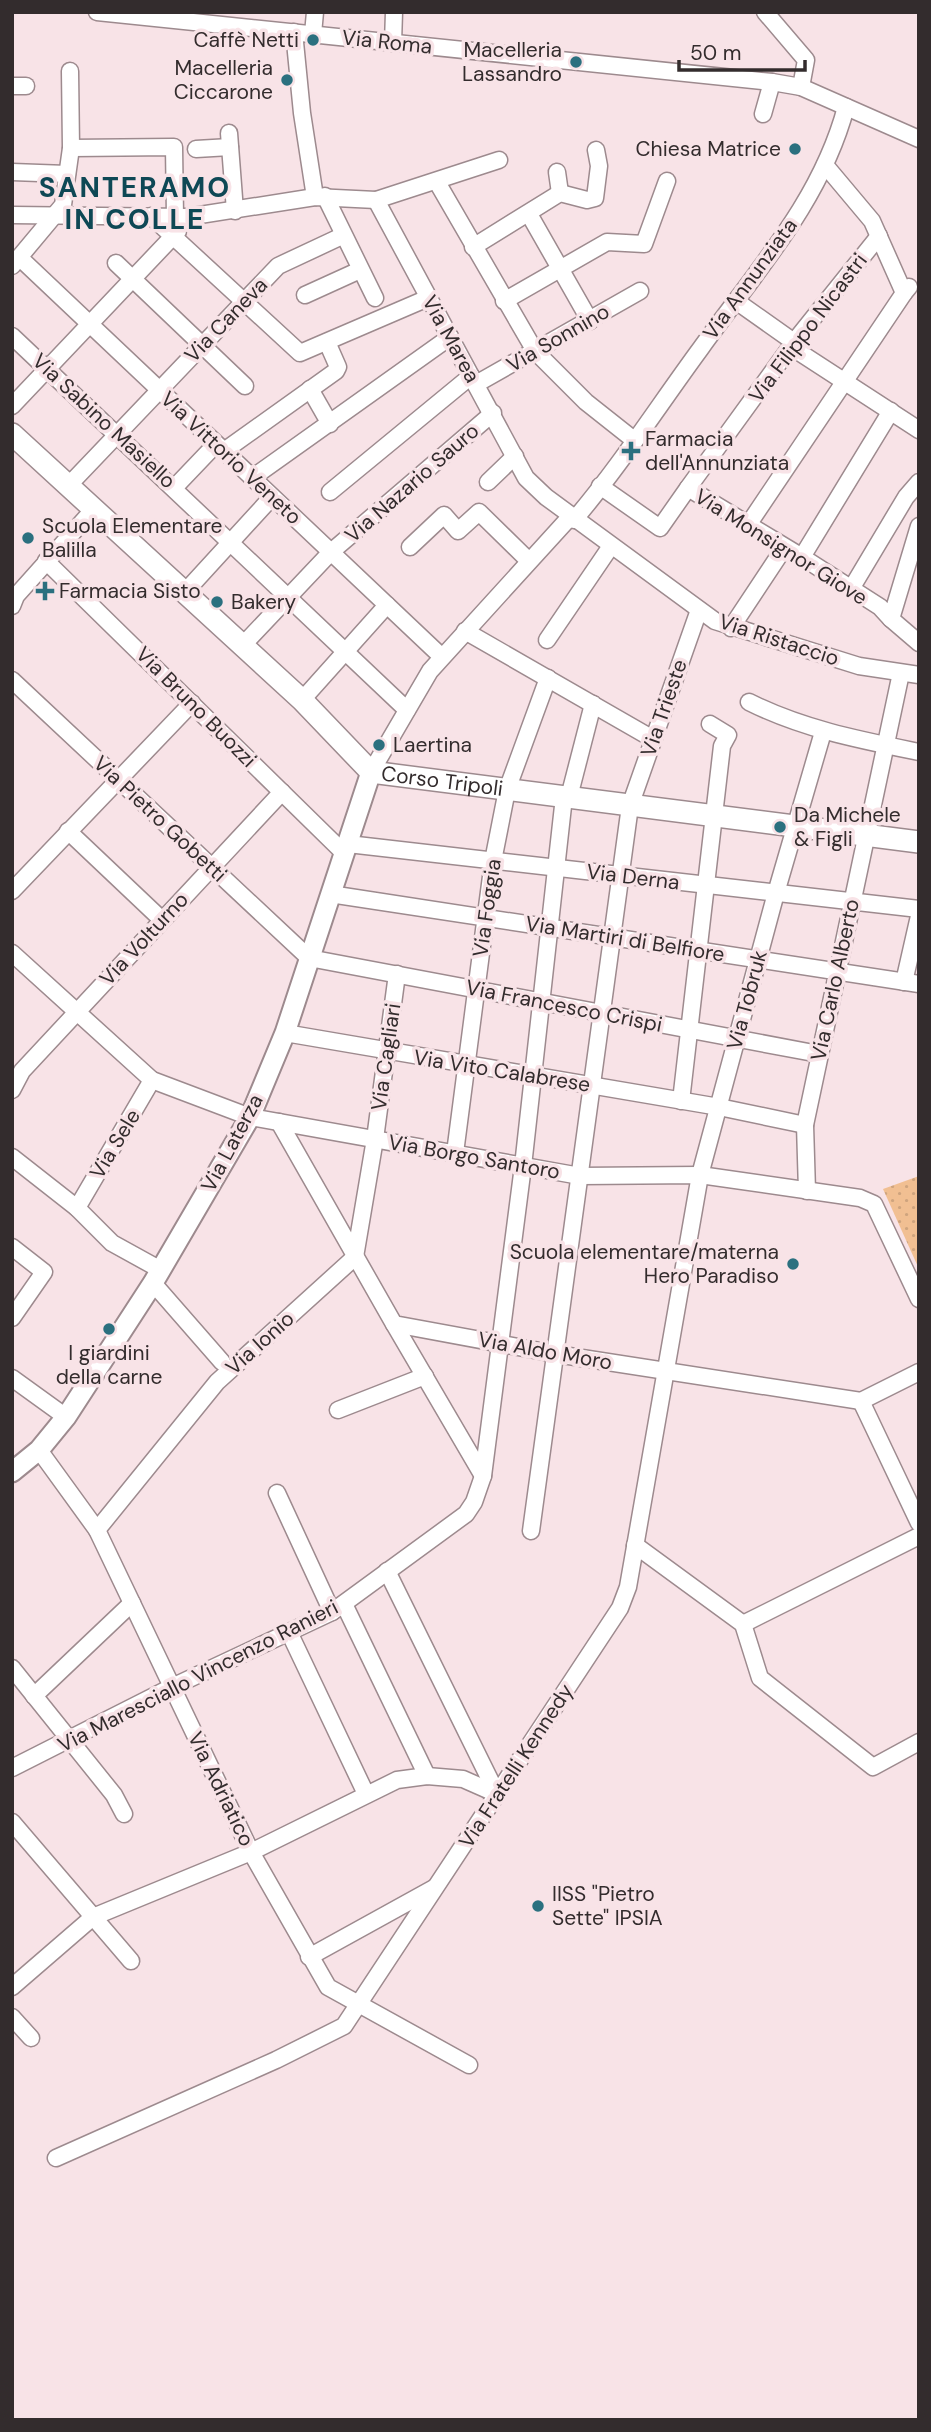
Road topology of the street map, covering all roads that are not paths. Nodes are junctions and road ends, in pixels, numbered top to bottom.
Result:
1 (97, 12) edge
2 (315, 12) edge
3 (394, 12) edge
4 (765, 12) edge
5 (124, 14) edge
6 (215, 18) edge
7 (294, 32) junction
8 (313, 34) junction
9 (393, 43) junction
10 (71, 71) dead end
11 (772, 82) junction
12 (801, 87) junction
13 (846, 107) junction
14 (763, 114) dead end
15 (919, 139) edge
16 (71, 148) junction
17 (197, 149) dead end
18 (596, 150) dead end
19 (499, 160) dead end
20 (825, 165) junction
21 (12, 172) edge
22 (557, 172) dead end
23 (67, 174) junction
24 (667, 181) dead end
25 (437, 182) junction
26 (560, 193) junction
27 (320, 197) junction
28 (376, 200) junction
29 (235, 211) junction
30 (530, 214) junction
31 (12, 215) edge
32 (151, 216) junction
33 (192, 216) junction
34 (56, 217) junction
35 (175, 217) junction
36 (173, 236) junction
37 (342, 236) junction
38 (879, 236) junction
39 (473, 247) junction
40 (16, 262) edge
41 (116, 263) dead end
42 (561, 269) junction
43 (360, 270) junction
44 (132, 279) junction
45 (640, 291) dead end
46 (305, 295) dead end
47 (374, 298) dead end
48 (428, 298) junction
49 (736, 301) junction
50 (244, 302) junction
51 (504, 302) junction
52 (590, 321) junction
53 (89, 324) junction
54 (12, 336) edge
55 (450, 337) junction
56 (327, 342) junction
57 (794, 342) junction
58 (202, 345) junction
59 (535, 351) junction
60 (48, 368) junction
61 (474, 380) junction
62 (844, 380) junction
63 (245, 386) dead end
64 (310, 389) junction
65 (159, 390) junction
66 (12, 405) edge
67 (891, 411) junction
68 (492, 413) junction
69 (330, 424) junction
70 (919, 430) edge
71 (118, 433) junction
72 (12, 434) edge
73 (634, 440) junction
74 (220, 447) junction
75 (515, 456) junction
76 (252, 478) junction
77 (526, 478) joint
78 (488, 482) dead end
79 (919, 482) edge
80 (68, 486) junction
81 (600, 486) junction
82 (174, 488) junction
83 (688, 488) junction
84 (330, 492) dead end
85 (272, 497) junction
86 (93, 510) junction
87 (576, 521) junction
88 (748, 525) junction
89 (919, 526) edge
90 (231, 541) junction
91 (611, 546) junction
92 (410, 547) dead end
93 (784, 548) junction
94 (331, 552) junction
95 (802, 557) junction
96 (46, 561) junction
97 (529, 561) junction
98 (851, 589) junction
99 (186, 591) junction
100 (289, 597) junction
101 (12, 606) edge
102 (387, 606) junction
103 (699, 610) junction
104 (891, 619) junction
105 (731, 628) junction
106 (465, 631) junction
107 (547, 640) dead end
108 (919, 643) edge
109 (242, 646) junction
110 (345, 651) junction
111 (442, 657) junction
112 (901, 673) junction
113 (919, 675) edge
114 (548, 678) junction
115 (12, 680) edge
116 (302, 700) junction
117 (749, 702) dead end
118 (192, 703) junction
119 (593, 704) junction
120 (407, 710) junction
121 (710, 724) dead end
122 (823, 732) junction
123 (653, 739) junction
124 (885, 745) junction
125 (919, 752) edge
126 (371, 772) junction
127 (117, 778) junction
128 (507, 790) junction
129 (282, 792) junction
130 (566, 797) junction
131 (630, 806) junction
132 (716, 816) junction
133 (795, 826) junction
134 (68, 831) junction
135 (866, 836) junction
136 (919, 842) edge
137 (346, 849) junction
138 (493, 861) junction
139 (210, 867) junction
140 (556, 868) junction
141 (622, 876) junction
142 (707, 886) junction
143 (12, 891) edge
144 (331, 894) junction
145 (776, 894) junction
146 (852, 902) junction
147 (919, 909) edge
148 (919, 916) edge
149 (486, 918) junction
150 (162, 920) junction
151 (549, 928) junction
152 (613, 938) junction
153 (699, 951) junction
154 (12, 953) edge
155 (309, 958) junction
156 (758, 960) junction
157 (837, 972) junction
158 (397, 974) junction
159 (911, 983) edge
160 (475, 989) junction
161 (540, 1001) junction
162 (77, 1012) junction
163 (603, 1013) junction
164 (689, 1029) junction
165 (285, 1033) junction
166 (738, 1038) junction
167 (387, 1052) junction
168 (819, 1054) junction
169 (466, 1065) junction
170 (532, 1076) junction
171 (152, 1080) junction
172 (593, 1086) junction
173 (12, 1090) edge
174 (681, 1101) junction
175 (719, 1107) junction
176 (250, 1117) junction
177 (279, 1122) junction
178 (805, 1125) junction
179 (375, 1139) junction
180 (455, 1153) junction
181 (12, 1157) edge
182 (523, 1166) junction
183 (700, 1175) junction
184 (580, 1176) junction
185 (807, 1191) junction
186 (77, 1208) junction
187 (12, 1247) edge
188 (355, 1256) junction
189 (157, 1276) junction
190 (919, 1299) edge
191 (12, 1318) edge
192 (394, 1324) junction
193 (500, 1343) junction
194 (556, 1354) junction
195 (222, 1362) dead end
196 (665, 1371) junction
197 (919, 1372) edge
198 (425, 1376) junction
199 (12, 1378) edge
200 (861, 1401) junction
201 (338, 1410) dead end
202 (66, 1417) junction
203 (39, 1450) junction
204 (12, 1472) edge
205 (483, 1476) junction
206 (277, 1493) dead end
207 (919, 1523) edge
208 (97, 1530) junction
209 (531, 1531) dead end
210 (919, 1536) edge
211 (635, 1545) junction
212 (387, 1571) junction
213 (132, 1603) junction
214 (338, 1608) junction
215 (743, 1624) junction
216 (289, 1632) junction
217 (12, 1668) edge
218 (172, 1687) junction
219 (34, 1696) junction
220 (69, 1740) junction
221 (919, 1742) edge
222 (12, 1768) edge
223 (427, 1776) junction
224 (366, 1794) junction
225 (497, 1794) junction
226 (124, 1814) dead end
227 (12, 1822) edge
228 (251, 1852) junction
229 (436, 1887) junction
230 (93, 1917) junction
231 (309, 1958) junction
232 (131, 1961) dead end
233 (12, 1987) edge
234 (358, 2006) junction
235 (12, 2017) edge
236 (31, 2038) dead end
237 (468, 2065) dead end
238 (56, 2158) dead end

1 - 5 street, Via Roma
2 - 8 street
3 - 9 street
4 - 12 street
5 - 6 street, Via Roma
6 - 7 street, Via Roma
7 - 8 street, Via Roma
7 - 27 street
8 - 9 street, Via Roma
9 - 11 street, Via Roma
10 - 16 street
11 - 12 street, Via Roma
11 - 14 street
12 - 13 street, Via Roma
13 - 15 street, Via Roma
13 - 20 street, Via Annunziata
16 - 23 street
16 - 35 street
17 - 29 street
18 - 26 street
19 - 25 street
20 - 38 street
20 - 49 street, Via Annunziata
21 - 23 street
22 - 26 street
23 - 34 street
24 - 42 street
25 - 28 street
25 - 39 street
26 - 30 street
27 - 28 street
27 - 29 street
27 - 37 street
28 - 48 street, Via Marea
29 - 33 street
30 - 39 street
30 - 42 street
31 - 34 street
32 - 34 street
32 - 35 street
32 - 36 street
33 - 35 street
33 - 36 street
34 - 40 street
36 - 44 street
36 - 50 street
37 - 43 street
37 - 50 street, Via Caneva
38 - 57 street, Via Filippo Nicastri
38 - 62 street
39 - 51 street
40 - 53 street, Via Vittorio Veneto
41 - 44 street
42 - 51 street
42 - 52 street
43 - 46 street
43 - 47 street
44 - 53 street
44 - 58 street
45 - 52 street, Via Sonnino
48 - 55 street, Via Marea
48 - 56 street
49 - 57 street
49 - 73 street, Via Annunziata
50 - 56 street
50 - 58 street, Via Caneva
51 - 59 street
52 - 59 street, Via Sonnino
53 - 60 street
53 - 65 street, Via Vittorio Veneto
54 - 60 street, Via Sabino Masiello
55 - 61 street, Via Marea
55 - 69 street
56 - 64 street
57 - 62 street
57 - 83 street, Via Filippo Nicastri
58 - 63 street
58 - 65 street, Via Caneva
59 - 61 street, Via Sonnino
59 - 73 street
60 - 66 street
60 - 71 street, Via Sabino Masiello
61 - 68 street, Via Marea
61 - 84 street, Via Sonnino
62 - 67 street
62 - 88 street
64 - 69 street
64 - 74 street
65 - 71 street, Via Caneva
65 - 74 street, Via Vittorio Veneto
67 - 70 street
67 - 95 street
68 - 75 street, Via Marea
68 - 94 street, Via Nazario Sauro
69 - 76 street
71 - 80 street, Via Caneva
71 - 82 street, Via Sabino Masiello
72 - 80 main road, Corso Tripoli
73 - 81 street, Via Annunziata
74 - 76 street, Via Vittorio Veneto
74 - 82 street
75 - 77 street, Via Marea
75 - 78 street
76 - 85 street, Via Vittorio Veneto
77 - 87 street, Via Ristaccio
79 - 98 street
80 - 86 main road, Corso Tripoli
81 - 83 street, Via Monsignor Giove
81 - 87 street, Via Annunziata
82 - 90 street, Via Sabino Masiello
83 - 88 street, Via Monsignor Giove
85 - 90 street
85 - 94 street, Via Vittorio Veneto
86 - 96 street
86 - 99 main road, Corso Tripoli
87 - 91 street, Via Ristaccio
87 - 97 street, Via Annunziata
88 - 93 street, Via Monsignor Giove
89 - 104 street, Via Monsignor Giove
90 - 99 street
90 - 100 street, Via Sabino Masiello
91 - 103 street, Via Ristaccio
91 - 107 street
92 - 97 street
93 - 95 street, Via Monsignor Giove
93 - 105 street
94 - 100 street, Via Nazario Sauro
94 - 102 street, Via Vittorio Veneto
95 - 98 street, Via Monsignor Giove
96 - 101 street
96 - 118 street, Via Bruno Buozzi
97 - 106 street, Via Annunziata
98 - 104 street, Via Monsignor Giove
99 - 109 main road, Corso Tripoli
100 - 109 street, Via Nazario Sauro
100 - 110 street, Via Sabino Masiello
102 - 110 street
102 - 111 street, Via Vittorio Veneto
103 - 105 street, Via Ristaccio
103 - 123 street, Via Trieste
104 - 108 street
105 - 112 street, Via Ristaccio
106 - 111 street, Via Annunziata
106 - 114 street
109 - 116 main road, Corso Tripoli
110 - 116 street
110 - 120 street, Via Sabino Masiello
111 - 120 street, Via Annunziata
112 - 113 street, Via Ristaccio
112 - 124 street, Via Carlo Alberto
114 - 119 street
114 - 128 street, Via Foggia
115 - 127 street, Via Pietro Gobetti
116 - 126 main road, Corso Tripoli
117 - 122 street
118 - 127 street
118 - 129 street, Via Bruno Buozzi
119 - 123 street
119 - 130 street, Via Maresciallo Vincenzo Ranieri
120 - 126 street, Via Annunziata
121 - 132 street
122 - 124 street
122 - 133 street, Via Tobruk
123 - 131 street, Via Trieste
124 - 125 street
124 - 135 street, Via Carlo Alberto
126 - 128 main road, Corso Tripoli
126 - 137 street, Via Laterza
127 - 134 street
127 - 139 street, Via Pietro Gobetti
128 - 130 main road, Corso Tripoli
128 - 138 street, Via Foggia
129 - 137 street, Via Bruno Buozzi
129 - 139 street, Via Volturno
130 - 131 main road, Corso Tripoli
130 - 140 street, Via Maresciallo Vincenzo Ranieri
131 - 132 main road, Corso Tripoli
131 - 141 street, Via Trieste
132 - 133 main road, Corso Tripoli
132 - 142 street
133 - 135 main road, Corso Tripoli
133 - 145 street, Via Tobruk
134 - 143 street
134 - 150 street
135 - 136 main road, Corso Tripoli
135 - 146 street, Via Carlo Alberto
137 - 138 street, Via Derna
137 - 144 street, Via Laterza
138 - 140 street, Via Derna
138 - 149 street, Via Foggia
139 - 150 street, Via Volturno
139 - 155 street, Via Pietro Gobetti
140 - 141 street, Via Derna
140 - 151 street, Via Maresciallo Vincenzo Ranieri
141 - 142 street, Via Derna
141 - 152 street, Via Trieste
142 - 145 street, Via Derna
142 - 153 street
144 - 149 street, Via Martiri di Belfiore
144 - 155 street, Via Laterza
145 - 146 street, Via Derna
145 - 156 street, Via Tobruk
146 - 147 street, Via Derna
146 - 157 street, Via Carlo Alberto
148 - 159 street
149 - 151 street, Via Martiri di Belfiore
149 - 160 street, Via Foggia
150 - 162 street, Via Volturno
151 - 152 street, Via Martiri di Belfiore
151 - 161 street, Via Maresciallo Vincenzo Ranieri
152 - 153 street, Via Martiri di Belfiore
152 - 163 street, Via Trieste
153 - 156 street, Via Martiri di Belfiore
153 - 164 street
154 - 162 street
155 - 158 street, Via Francesco Crispi
155 - 165 street, Via Laterza
156 - 157 street, Via Martiri di Belfiore
156 - 166 street, Via Tobruk
157 - 159 street, Via Martiri di Belfiore
157 - 168 street, Via Carlo Alberto
158 - 160 street, Via Francesco Crispi
158 - 167 street, Via Cagliari
160 - 161 street, Via Francesco Crispi
160 - 169 street, Via Foggia
161 - 163 street, Via Francesco Crispi
161 - 170 street, Via Maresciallo Vincenzo Ranieri
162 - 171 street
162 - 173 street, Via Volturno
163 - 164 street, Via Francesco Crispi
163 - 172 street, Via Trieste
164 - 166 street, Via Francesco Crispi
164 - 174 street
165 - 167 street, Via Vito Calabrese
165 - 176 street, Via Laterza
166 - 168 street, Via Francesco Crispi
166 - 175 street, Via Tobruk
167 - 169 street, Via Vito Calabrese
167 - 179 street, Via Cagliari
168 - 178 street, Via Carlo Alberto
169 - 170 street, Via Vito Calabrese
169 - 180 street, Via Foggia
170 - 172 street, Via Vito Calabrese
170 - 182 street, Via Maresciallo Vincenzo Ranieri
171 - 176 street, Via Borgo Santoro
171 - 186 street, Via Sele
172 - 174 street, Via Vito Calabrese
172 - 184 street, Via Trieste
174 - 175 street, Via Vito Calabrese
175 - 178 street, Via Vito Calabrese
175 - 183 street, Via Tobruk
176 - 177 street, Via Borgo Santoro
176 - 189 street, Via Laterza
177 - 179 street, Via Borgo Santoro
177 - 188 street
178 - 185 street, Via Carlo Alberto
179 - 180 street, Via Borgo Santoro
179 - 188 street
180 - 182 street, Via Borgo Santoro
181 - 186 street
182 - 184 street, Via Borgo Santoro
182 - 193 street, Via Maresciallo Vincenzo Ranieri
183 - 184 street, Via Borgo Santoro
183 - 185 street, Via Borgo Santoro
183 - 196 street, Via Fratelli Kennedy
184 - 194 street, Via Trieste
185 - 190 street, Via Borgo Santoro
186 - 189 street
187 - 191 street
188 - 192 street
188 - 208 street, Via Ionio
189 - 195 street
189 - 202 street, Via Laterza
192 - 193 street, Via Aldo Moro
192 - 198 street
193 - 194 street, Via Aldo Moro
193 - 205 street, Via Maresciallo Vincenzo Ranieri
194 - 196 street, Via Aldo Moro
194 - 209 street, Via Trieste
196 - 200 street, Via Aldo Moro
196 - 211 street, Via Fratelli Kennedy
197 - 200 street
198 - 201 street
198 - 205 street
199 - 202 street
200 - 207 street
202 - 203 street, Via Laterza
203 - 204 street, Via Laterza
203 - 208 street, Via Adriatico
205 - 212 street, Via Maresciallo Vincenzo Ranieri
206 - 214 street
208 - 213 street, Via Adriatico
210 - 215 street
211 - 215 street
211 - 225 street, Via Fratelli Kennedy
212 - 214 street, Via Maresciallo Vincenzo Ranieri
212 - 225 street
213 - 218 street, Via Adriatico
213 - 219 street
214 - 216 street, Via Maresciallo Vincenzo Ranieri
214 - 223 street
215 - 221 street
216 - 218 street, Via Maresciallo Vincenzo Ranieri
216 - 224 street
217 - 219 street
218 - 220 street, Via Maresciallo Vincenzo Ranieri
218 - 228 street, Via Adriatico
219 - 220 street
220 - 222 street, Via Maresciallo Vincenzo Ranieri
220 - 226 street
223 - 224 street
223 - 225 street
224 - 228 street
225 - 229 street, Via Fratelli Kennedy
227 - 230 street
228 - 230 street
228 - 231 street, Via Adriatico
229 - 231 street
229 - 234 street, Via Fratelli Kennedy
230 - 232 street
230 - 233 street
231 - 234 street, Via Adriatico
234 - 237 street, Via Adriatico
234 - 238 street, Via Fratelli Kennedy
235 - 236 street

